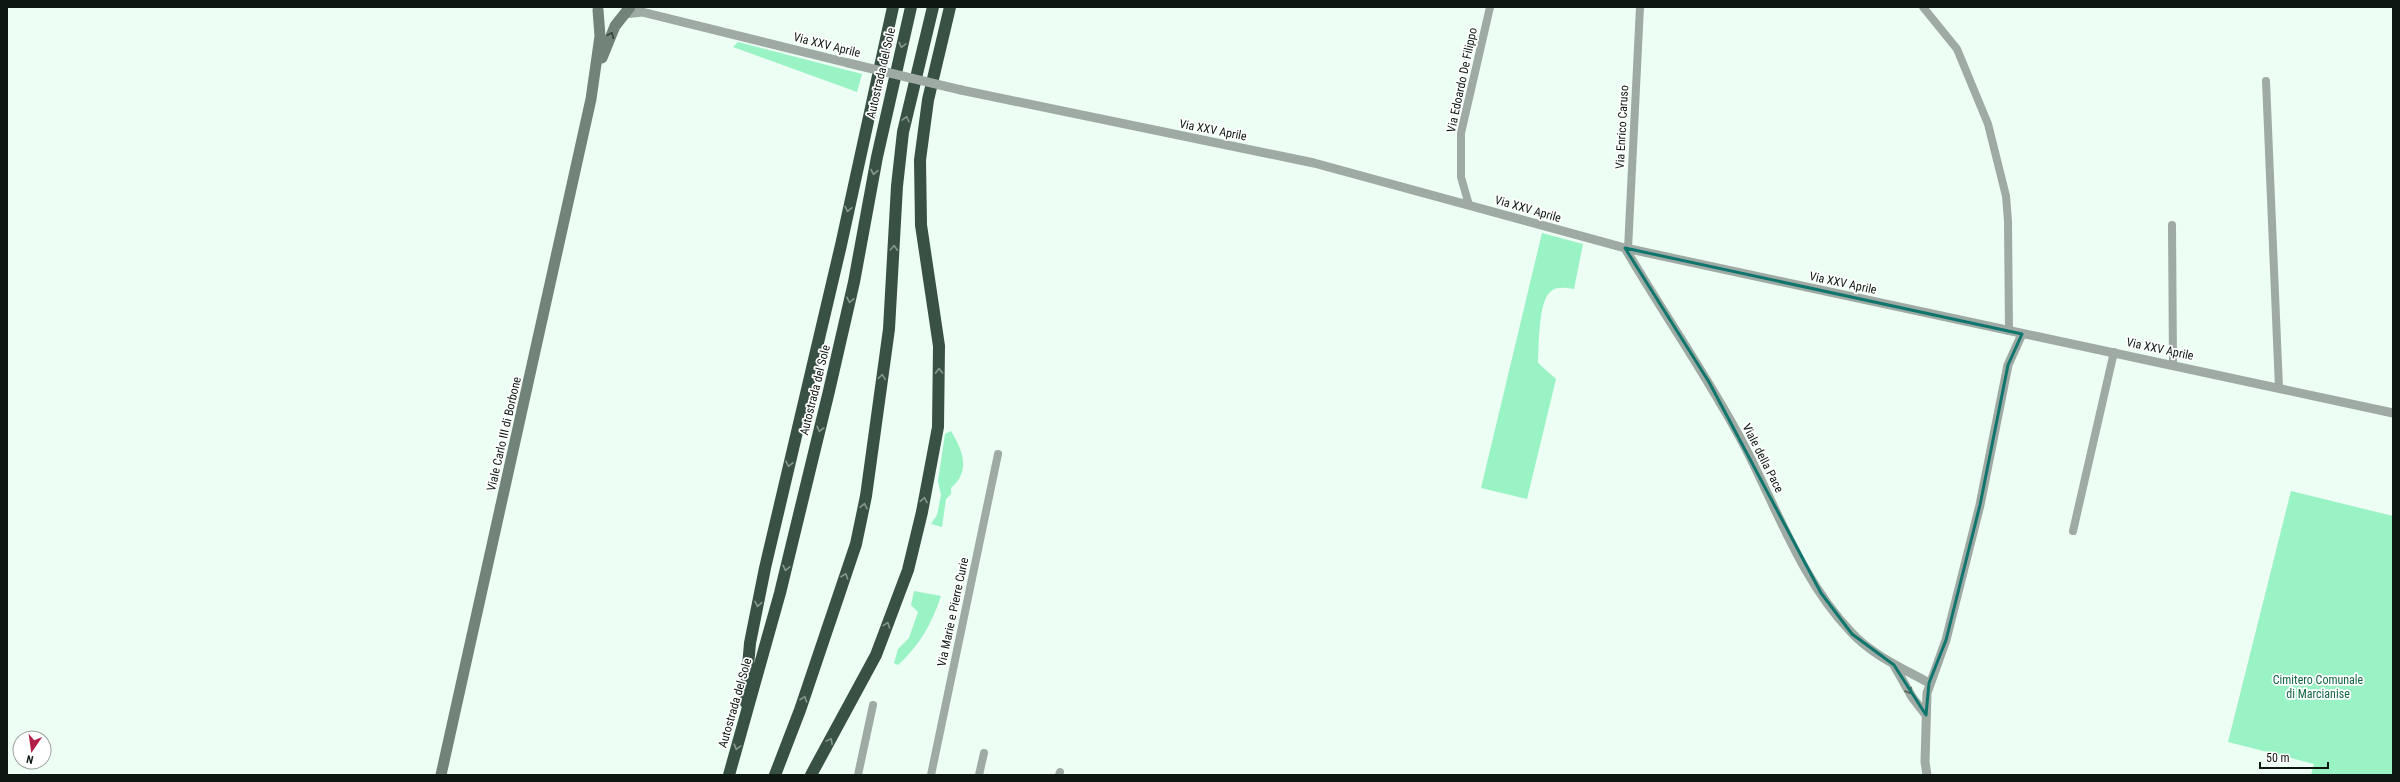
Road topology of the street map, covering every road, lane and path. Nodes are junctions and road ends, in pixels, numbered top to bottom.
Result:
1 (642, 7) edge
2 (893, 7) edge
3 (911, 7) edge
4 (933, 7) edge
5 (950, 7) edge
6 (1490, 7) edge
7 (1640, 7) edge
8 (1923, 7) edge
9 (597, 8) edge
10 (627, 10) edge
11 (659, 16) junction
12 (2266, 82) dead end
13 (591, 99) junction
14 (1469, 205) junction
15 (2172, 225) dead end
16 (1626, 248) junction
17 (2009, 331) junction
18 (2022, 334) junction
19 (2114, 352) junction
20 (2173, 365) junction
21 (2279, 388) junction
22 (2393, 413) edge
23 (998, 454) dead end
24 (2073, 530) dead end
25 (1894, 665) junction
26 (1929, 683) junction
27 (873, 705) dead end
28 (1926, 715) junction
29 (742, 728) junction
30 (984, 753) dead end
31 (1925, 762) junction
32 (441, 775) edge
33 (729, 775) edge
34 (775, 775) edge
35 (811, 775) edge
36 (858, 775) edge
37 (931, 775) edge
38 (979, 775) edge
39 (1922, 775) edge
40 (1927, 775) edge

1 - 11 street, Via XXV Aprile
2 -> 29 highway
3 -> 29 highway, Autostrada del Sole
34 -> 4 highway
35 -> 5 highway
6 - 14 street, Via Edoardo De Filippo
7 - 16 street, Via Enrico Caruso
8 - 17 street
9 - 10 main road, Viale Carlo III di Borbone
9 - 13 main road, Viale Carlo III di Borbone
10 - 11 street, Via XXV Aprile
13 -> 10 main road, Viale Carlo III di Borbone
11 - 14 street, Via XXV Aprile, bridge
12 - 21 street
13 - 32 main road, Viale Carlo III di Borbone
14 - 16 street, Via XXV Aprile
15 - 20 street
16 - 17 street, Via XXV Aprile
16 - 25 street, Viale della Pace
17 - 18 street, Via XXV Aprile
18 - 19 street, Via XXV Aprile
18 - 26 street
19 - 20 street, Via XXV Aprile
19 - 24 street
20 - 21 street, Via XXV Aprile
21 - 22 street, Via XXV Aprile
23 - 37 street, Via Marie e Pierre Curie
25 - 26 street
25 -> 28 street
26 - 28 street
27 - 36 street
28 - 31 street
29 -> 33 highway, Autostrada del Sole
30 - 38 street
31 - 39 street
31 - 40 street

